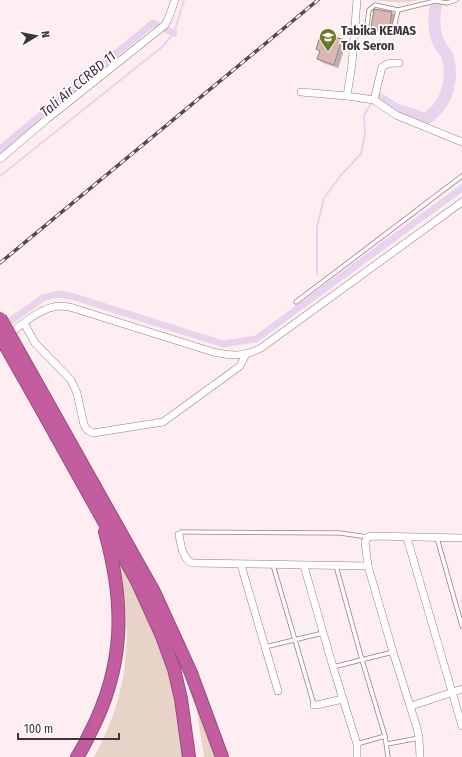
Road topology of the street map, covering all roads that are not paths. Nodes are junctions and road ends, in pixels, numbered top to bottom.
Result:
1 (174, 0) edge
2 (357, 0) edge
3 (456, 0) edge
4 (435, 1) edge
5 (398, 10) junction
6 (355, 26) junction
7 (393, 32) dead end
8 (399, 63) dead end
9 (301, 92) dead end
10 (347, 96) junction
11 (374, 100) junction
12 (462, 142) edge
13 (0, 159) edge
14 (462, 176) edge
15 (462, 202) edge
16 (296, 302) dead end
17 (0, 318) edge
18 (24, 323) junction
19 (0, 336) edge
20 (0, 341) edge
21 (246, 354) junction
22 (41, 401) junction
23 (105, 514) junction
24 (179, 536) joint
25 (368, 537) junction
26 (407, 538) junction
27 (437, 538) junction
28 (462, 538) edge
29 (241, 565) junction
30 (273, 565) junction
31 (304, 566) junction
32 (336, 566) junction
33 (368, 566) junction
34 (462, 626) edge
35 (324, 633) junction
36 (295, 639) junction
37 (265, 647) junction
38 (393, 652) junction
39 (362, 660) junction
40 (333, 667) junction
41 (462, 689) edge
42 (278, 691) dead end
43 (452, 692) junction
44 (343, 699) junction
45 (314, 704) joint
46 (411, 706) junction
47 (462, 726) edge
48 (385, 736) junction
49 (419, 738) junction
50 (356, 744) junction
51 (387, 744) junction
52 (77, 757) edge
53 (189, 757) edge
54 (195, 757) edge
55 (222, 757) edge
56 (358, 757) edge
57 (388, 757) edge
58 (420, 757) edge

1 - 13 street
2 - 6 street
3 - 4 lane
4 - 5 lane
5 - 6 lane
5 - 7 lane
6 - 10 street
8 - 11 street
9 - 10 street
10 - 11 street
11 - 12 street
14 - 16 lane
15 - 21 street
17 - 22 highway, bridge
18 - 20 street
18 - 21 street
18 - 21 street
19 - 22 highway, bridge
22 - 23 highway
23 - 52 highway
23 - 53 highway
23 - 54 highway
23 - 55 highway
24 - 25 lane
24 - 29 street
25 - 26 street
25 - 33 street
26 - 27 street
26 - 43 street
27 - 28 street
27 - 34 lane
29 - 30 street
29 - 37 street
30 - 31 street
30 - 36 lane
31 - 32 street
31 - 35 street
32 - 33 street
32 - 39 lane
33 - 38 street
35 - 36 lane
35 - 40 street
36 - 37 lane
36 - 45 lane
37 - 42 street
38 - 39 lane
38 - 46 street
39 - 40 lane
39 - 48 lane
40 - 44 street
41 - 43 street
43 - 46 street
43 - 47 street
44 - 45 street
44 - 50 street
46 - 49 street
48 - 50 lane
48 - 51 lane
49 - 51 lane
49 - 58 street
50 - 56 street
51 - 57 lane

